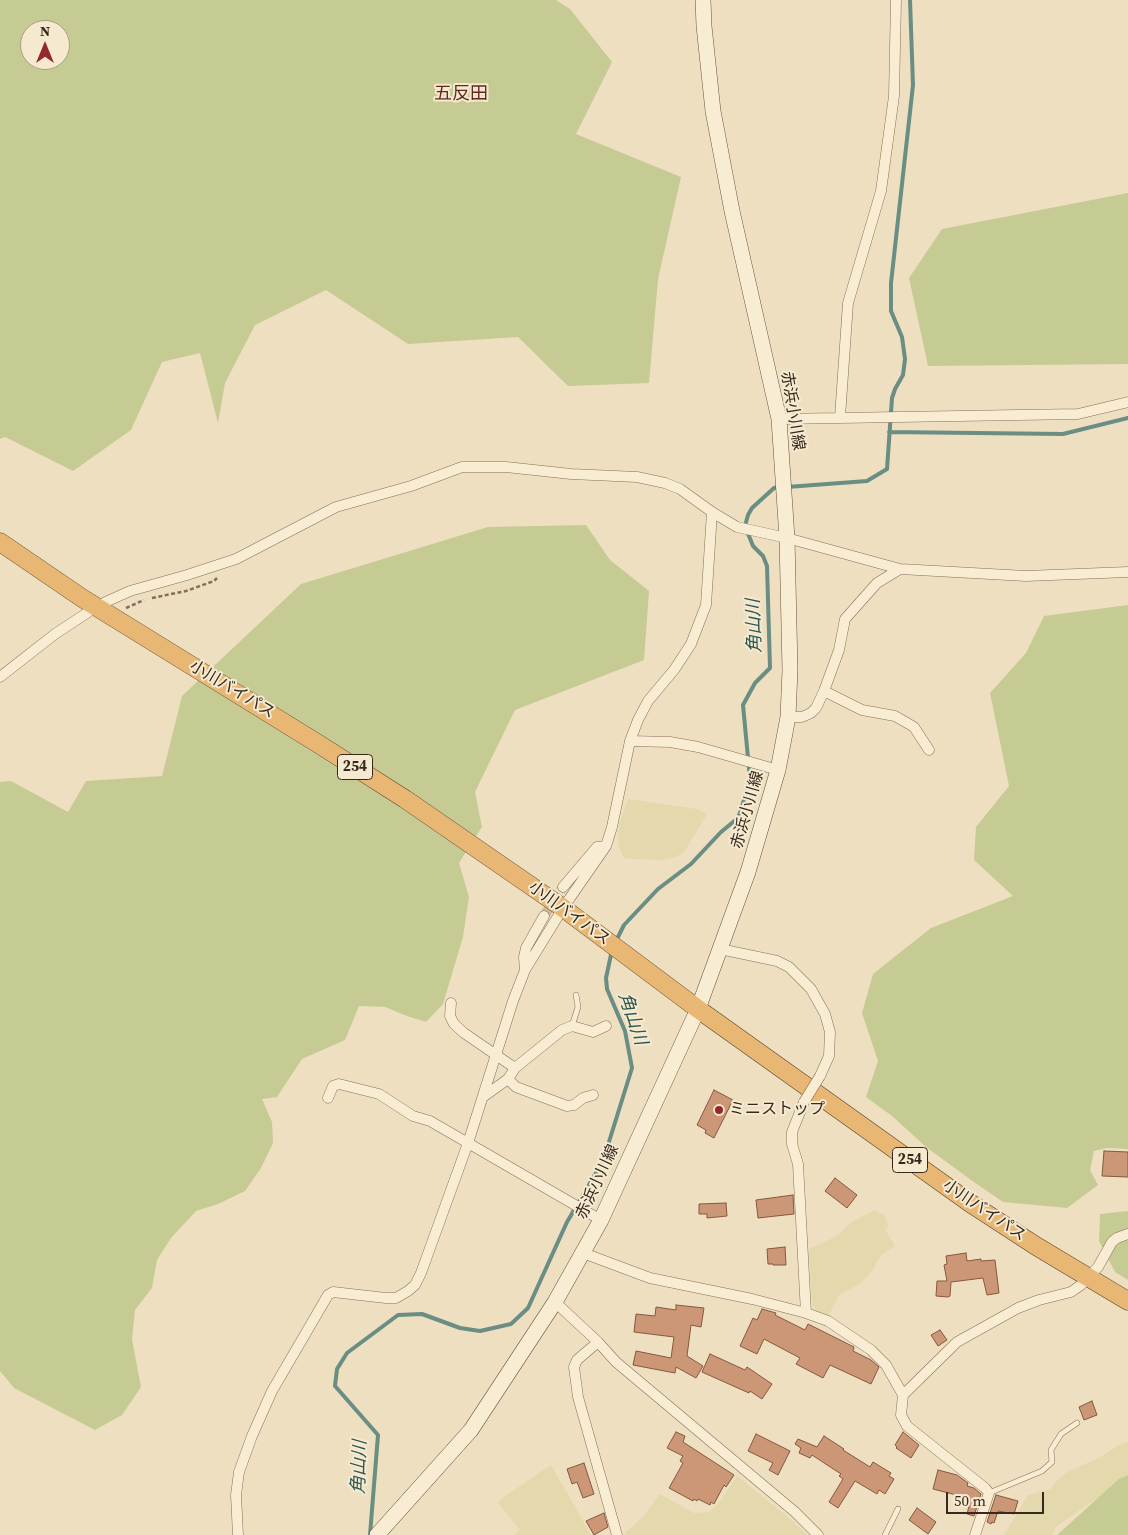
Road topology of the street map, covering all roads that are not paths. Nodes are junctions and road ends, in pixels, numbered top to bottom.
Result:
1 (703, 0) edge
2 (896, 0) edge
3 (1128, 402) edge
4 (840, 417) junction
5 (779, 419) junction
6 (712, 512) junction
7 (787, 538) junction
8 (0, 542) edge
9 (900, 569) junction
10 (1128, 572) edge
11 (97, 607) junction
12 (0, 678) edge
13 (824, 692) junction
14 (788, 717) junction
15 (630, 741) junction
16 (929, 750) dead end
17 (778, 770) junction
18 (606, 846) junction
19 (563, 887) tunnel mouth
20 (563, 908) junction
21 (544, 916) tunnel mouth
22 (720, 949) junction
23 (525, 970) junction
24 (576, 996) dead end
25 (451, 1003) dead end
26 (698, 1009) junction
27 (572, 1026) junction
28 (606, 1026) dead end
29 (496, 1055) junction
30 (515, 1068) junction
31 (508, 1079) junction
32 (593, 1095) dead end
33 (483, 1097) junction
34 (328, 1098) dead end
35 (468, 1143) junction
36 (594, 1216) junction
37 (1128, 1234) edge
38 (583, 1253) junction
39 (1088, 1278) junction
40 (1128, 1301) edge
41 (555, 1302) junction
42 (806, 1313) junction
43 (598, 1342) junction
44 (903, 1395) junction
45 (1077, 1423) dead end
46 (989, 1493) junction
47 (898, 1509) dead end
48 (238, 1535) edge
49 (378, 1535) edge
50 (617, 1535) edge
51 (818, 1535) edge
52 (885, 1535) edge
53 (975, 1535) edge

1 - 5 main road, 赤浜小川線
2 - 4 street
3 - 4 street
4 - 5 street
5 - 7 main road, 赤浜小川線
6 - 7 street
6 - 11 street
6 - 15 street
7 - 9 street
7 - 14 main road, 赤浜小川線
8 - 11 highway, 小川バイパス / 254
9 - 10 street
9 - 13 street
11 - 12 street
11 - 20 highway, 小川バイパス / 254
13 - 14 street
13 - 16 street
14 - 17 main road, 赤浜小川線
15 - 17 street
15 - 18 street
17 - 22 main road, 赤浜小川線
18 - 19 street
18 - 20 street
20 - 23 street
20 - 26 highway, 小川バイパス / 254
21 - 23 street
22 - 26 main road, 赤浜小川線
22 - 42 street, bridge
23 - 29 street
24 - 27 lane
25 - 29 street
26 - 36 main road, 赤浜小川線
26 - 39 highway, 小川バイパス / 254
27 - 28 street
27 - 30 street
29 - 30 street
29 - 33 street
30 - 31 street
31 - 32 street
31 - 33 street
33 - 35 street
34 - 35 street
35 - 36 street
35 - 48 street
36 - 38 main road, 赤浜小川線
37 - 39 street
38 - 41 main road, 赤浜小川線
38 - 42 street
39 - 40 highway, 小川バイパス / 254
39 - 44 street
41 - 43 street
41 - 49 main road, 赤浜小川線
42 - 44 street
43 - 50 street
43 - 51 street
44 - 46 street
45 - 46 lane
46 - 53 street
47 - 52 lane

